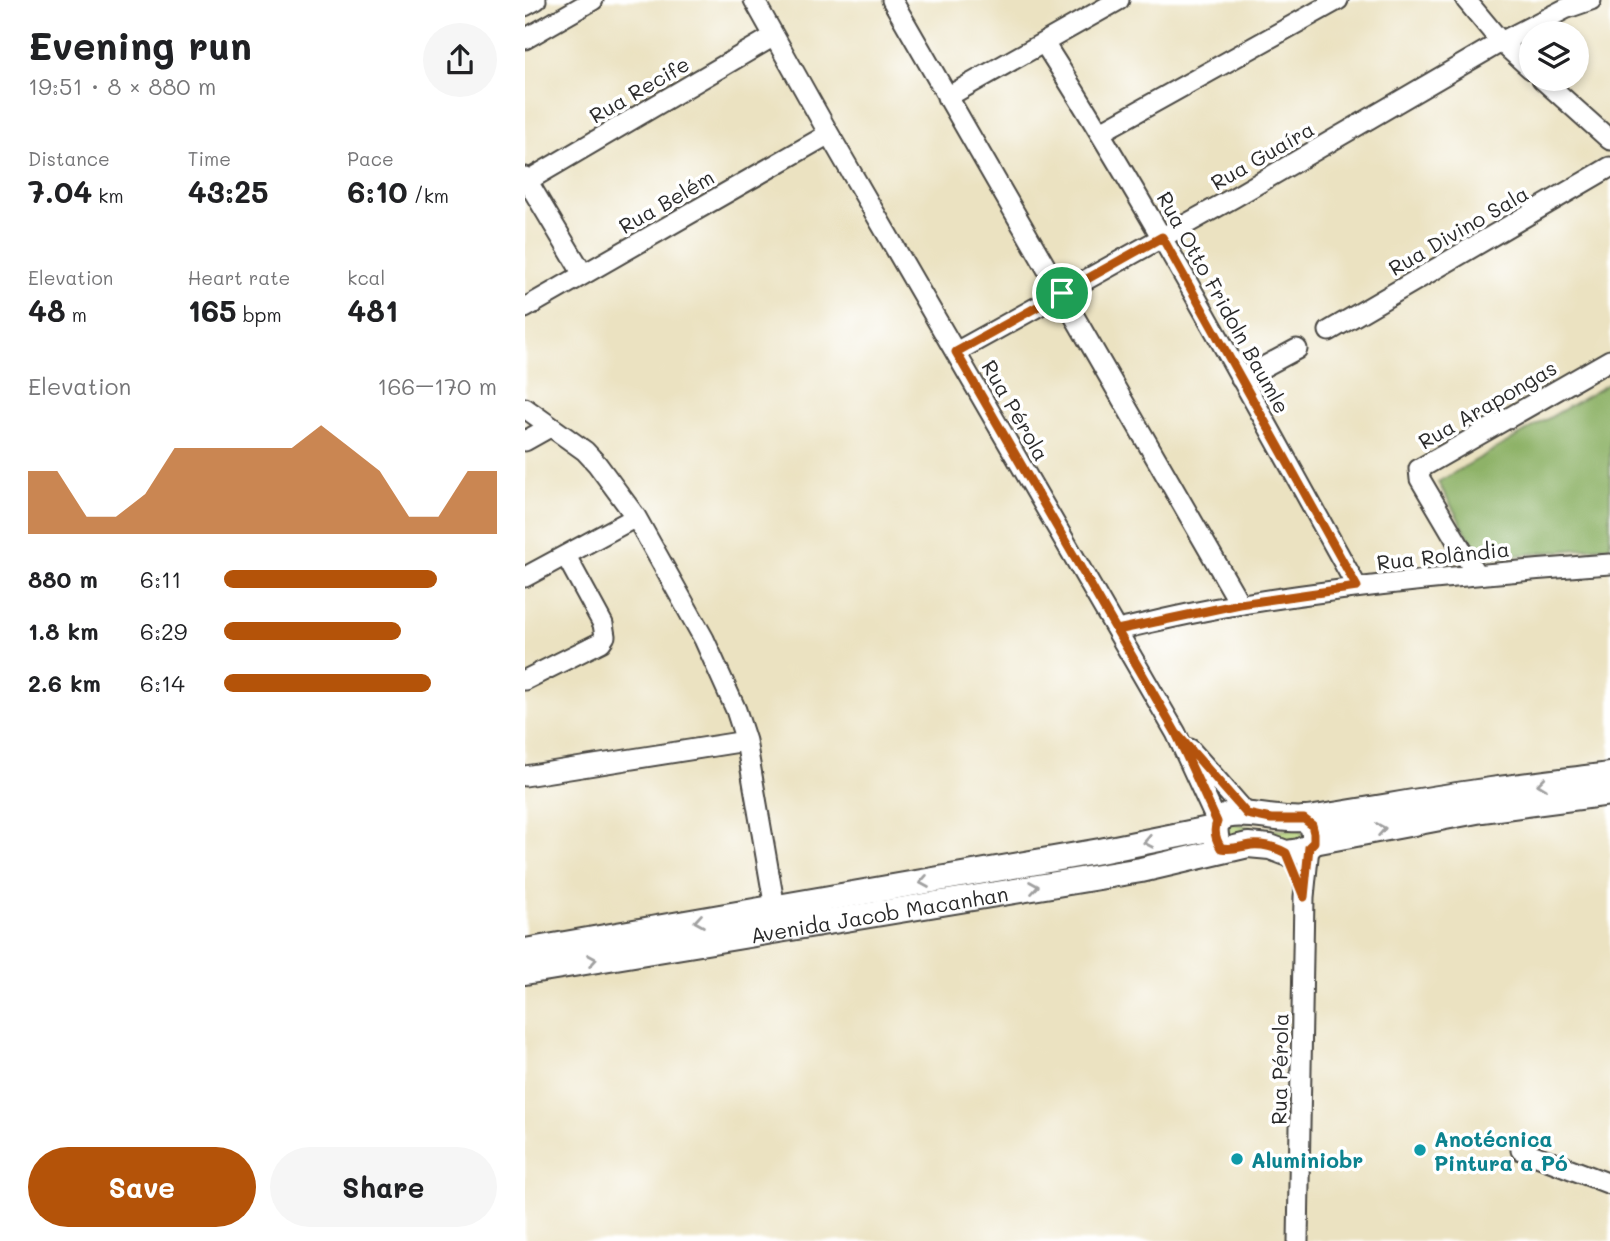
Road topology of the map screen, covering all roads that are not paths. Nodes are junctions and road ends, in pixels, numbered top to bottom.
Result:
1 (536, 0) edge
2 (593, 0) edge
3 (754, 0) edge
4 (892, 0) edge
5 (1119, 0) edge
6 (1338, 0) edge
7 (1466, 0) edge
8 (1591, 0) edge
9 (525, 6) edge
10 (774, 36) junction
11 (525, 39) edge
12 (1501, 42) junction
13 (1044, 43) junction
14 (1519, 58) edge
15 (1555, 91) edge
16 (947, 97) junction
17 (1101, 132) junction
18 (829, 134) junction
19 (1610, 140) edge
20 (1610, 167) edge
21 (526, 179) edge
22 (1162, 237) junction
23 (583, 274) junction
24 (1062, 293) junction
25 (525, 308) edge
26 (1329, 331) dead end
27 (1297, 348) dead end
28 (956, 352) junction
29 (1610, 360) edge
30 (1241, 379) junction
31 (525, 408) edge
32 (550, 427) junction
33 (525, 441) edge
34 (636, 517) junction
35 (566, 556) junction
36 (1610, 564) edge
37 (1476, 574) junction
38 (525, 577) edge
39 (1357, 587) junction
40 (1240, 604) junction
41 (1117, 630) junction
42 (525, 681) edge
43 (1176, 733) junction
44 (746, 741) junction
45 (1610, 775) edge
46 (525, 776) edge
47 (1610, 793) edge
48 (1247, 814) junction
49 (1304, 819) junction
50 (1216, 825) junction
51 (1303, 847) junction
52 (1232, 850) junction
53 (775, 908) junction
54 (525, 951) edge
55 (525, 972) edge
56 (1521, 1150) dead end
57 (1610, 1184) edge
58 (1298, 1241) edge

1 - 9 street
2 - 11 street
3 - 10 street, Rua Pérola
4 - 16 street
5 - 13 street
6 - 17 street
7 - 12 street
8 - 12 street, Rua Guaíra
10 - 18 street, Rua Pérola
10 - 21 street, Rua Recife
12 - 14 street
12 - 22 street, Rua Guaíra
13 - 16 street
13 - 17 street, Rua Otto Fridoln Baumle
15 - 19 street
16 - 24 street
17 - 22 street, Rua Otto Fridoln Baumle
18 - 23 street, Rua Belém
18 - 28 street, Rua Pérola
20 - 26 street, Rua Divino Sala
21 - 23 street
22 - 24 street, Rua Guaíra
22 - 30 street, Rua Otto Fridoln Baumle
23 - 25 street, Rua Belém
24 - 28 street, Rua Guaíra
24 - 40 street
27 - 30 street
28 - 41 street, Rua Pérola
29 - 37 street, Rua Arapongas
30 - 39 street, Rua Otto Fridoln Baumle
31 - 32 street
32 - 33 street
32 - 34 street
34 - 35 street
34 - 44 street
35 - 38 street
35 - 42 street
36 - 37 street, Rua Rolândia
37 - 39 street, Rua Rolândia
39 - 40 street, Rua Rolândia
40 - 41 street, Rua Rolândia
41 - 43 street, Rua Pérola
43 - 48 street, Rua Pérola
43 - 50 street, Rua Pérola
44 - 46 street
44 - 53 street
45 -> 49 main road, Avenida Jacob Macanhan
51 -> 47 main road, Avenida Jacob Macanhan
48 - 49 main road, Avenida Jacob Macanhan
48 - 50 main road, Avenida Jacob Macanhan
49 - 51 main road
50 - 52 main road
50 -> 53 main road, Avenida Jacob Macanhan
51 - 52 main road, Avenida Jacob Macanhan
51 - 58 street, Rua Pérola
55 -> 52 main road, Avenida Jacob Macanhan
53 -> 54 main road, Avenida Jacob Macanhan
56 - 57 street

